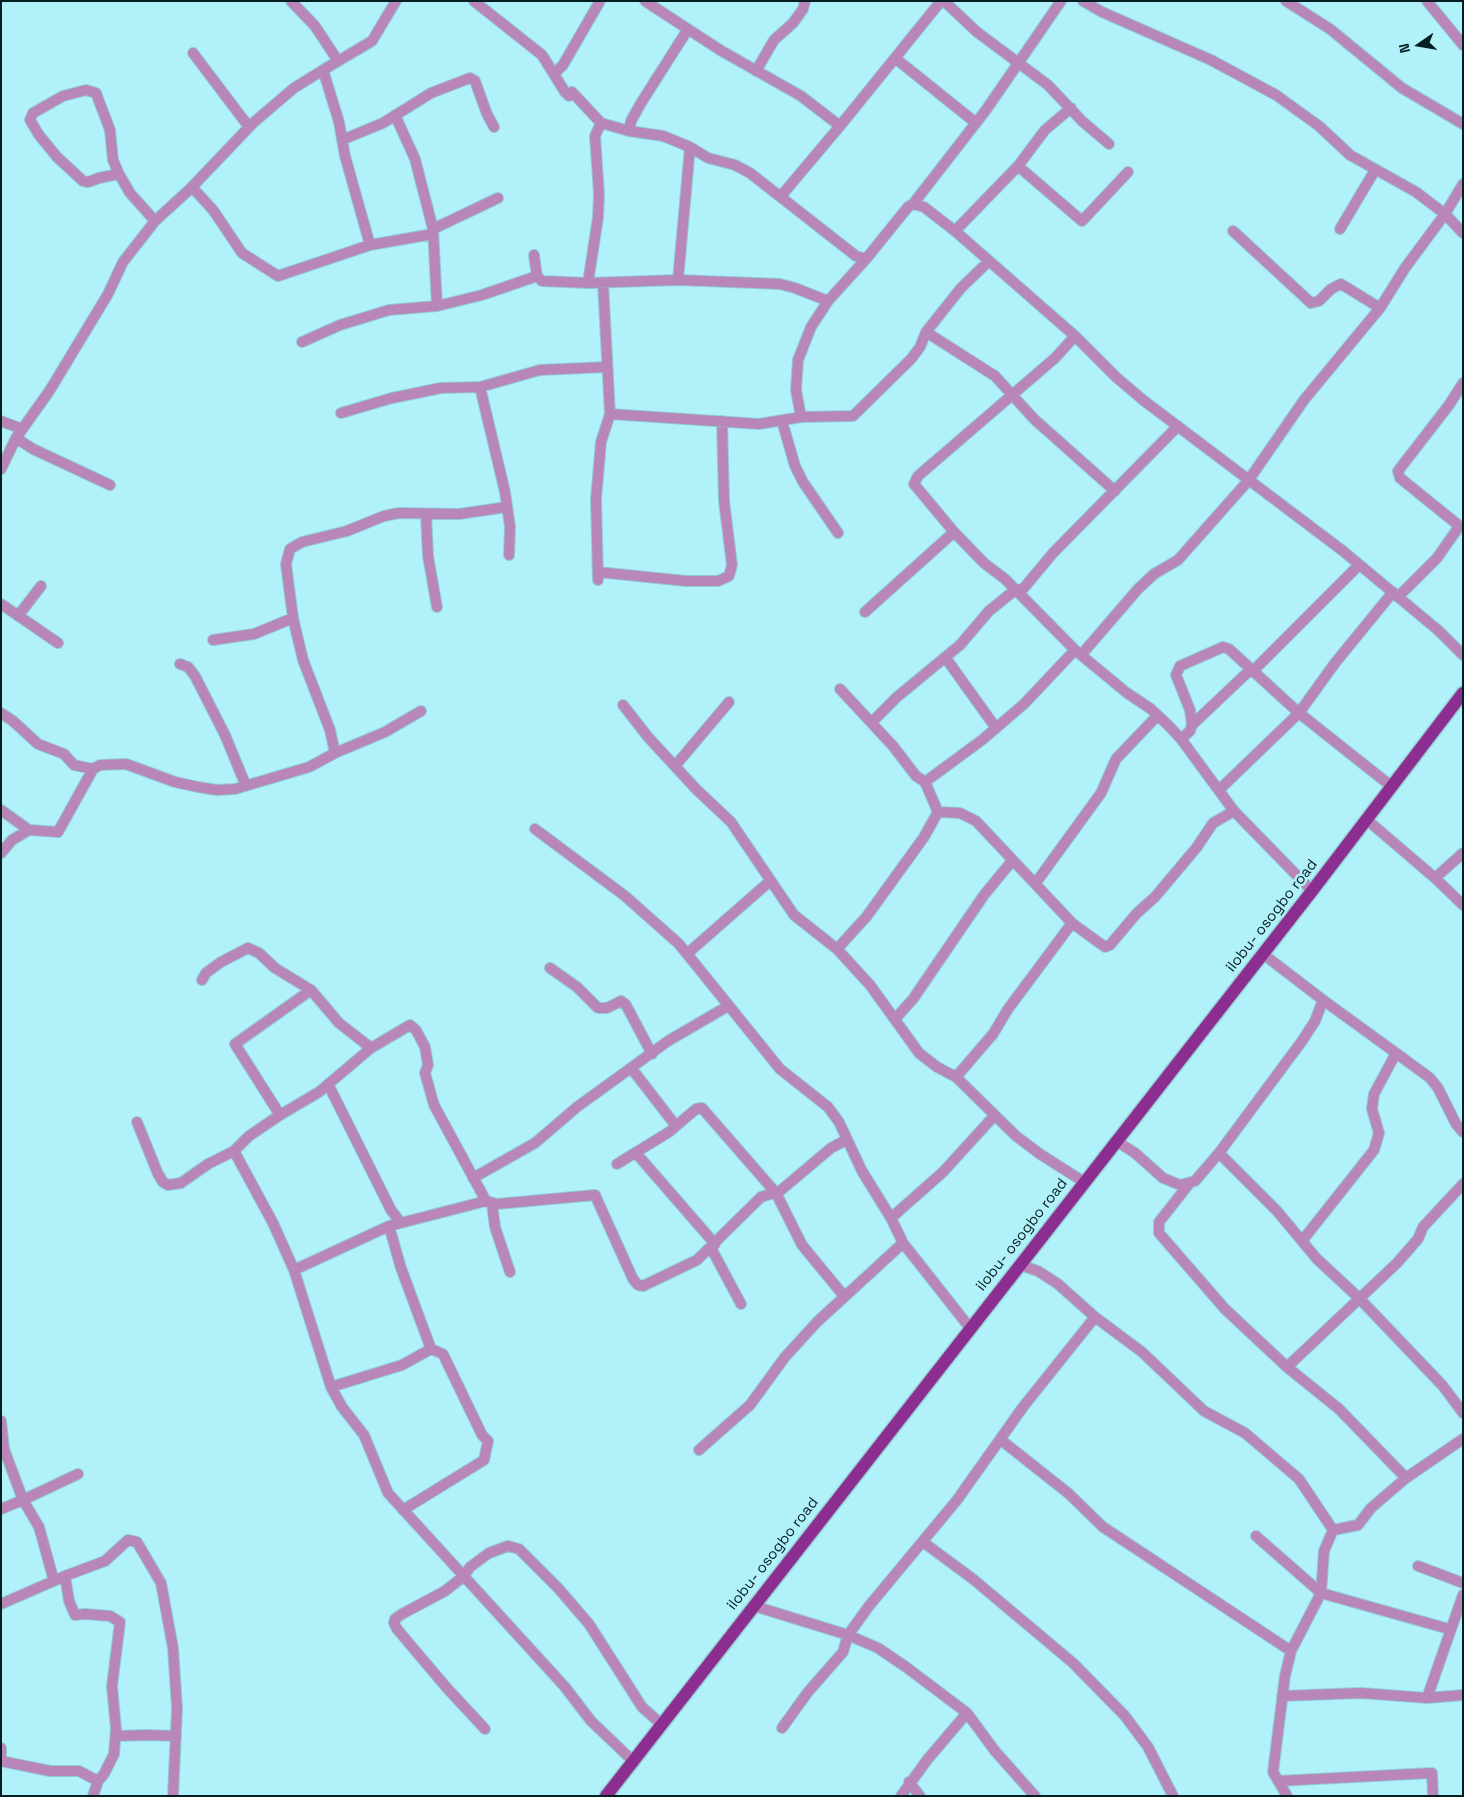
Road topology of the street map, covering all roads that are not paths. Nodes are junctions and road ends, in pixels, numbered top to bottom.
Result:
1 (291, 1) edge
2 (396, 1) edge
3 (474, 1) edge
4 (600, 1) edge
5 (645, 1) edge
6 (805, 1) edge
7 (942, 1) edge
8 (1061, 1) edge
9 (1083, 1) edge
10 (1286, 1) edge
11 (1427, 1) edge
12 (688, 29) junction
13 (1463, 45) edge
14 (193, 53) dead end
15 (895, 58) junction
16 (338, 62) junction
17 (1019, 64) junction
18 (323, 70) junction
19 (756, 71) junction
20 (554, 74) junction
21 (1070, 108) junction
22 (394, 116) junction
23 (601, 123) junction
24 (976, 123) junction
25 (1463, 124) edge
26 (840, 126) junction
27 (249, 127) junction
28 (494, 127) dead end
29 (629, 131) junction
30 (342, 140) junction
31 (1109, 144) dead end
32 (690, 147) junction
33 (1018, 166) junction
34 (1374, 170) junction
35 (1128, 172) dead end
36 (119, 174) junction
37 (1463, 184) edge
38 (192, 187) junction
39 (781, 196) junction
40 (498, 198) dead end
41 (913, 204) junction
42 (1445, 214) junction
43 (155, 221) junction
44 (1340, 229) dead end
45 (955, 231) junction
46 (1233, 231) dead end
47 (433, 232) junction
48 (1463, 232) edge
49 (370, 244) junction
50 (534, 255) dead end
51 (866, 259) junction
52 (988, 260) junction
53 (537, 276) junction
54 (678, 280) junction
55 (588, 283) junction
56 (603, 284) junction
57 (828, 301) junction
58 (437, 306) junction
59 (1380, 308) junction
60 (926, 332) junction
61 (1076, 336) junction
62 (302, 342) dead end
63 (607, 367) junction
64 (1463, 383) edge
65 (480, 387) junction
66 (1012, 394) junction
67 (341, 412) dead end
68 (610, 414) junction
69 (801, 417) junction
70 (1, 421) edge
71 (722, 421) junction
72 (782, 421) junction
73 (1178, 426) junction
74 (22, 429) junction
75 (16, 438) junction
76 (1, 469) edge
77 (1248, 481) junction
78 (110, 485) dead end
79 (1115, 491) junction
80 (507, 506) junction
81 (426, 514) junction
82 (838, 532) dead end
83 (954, 532) junction
84 (509, 555) dead end
85 (1359, 565) junction
86 (41, 586) dead end
87 (1015, 590) junction
88 (1396, 595) junction
89 (1, 604) edge
90 (437, 607) dead end
91 (865, 612) dead end
92 (18, 616) junction
93 (293, 618) junction
94 (213, 640) dead end
95 (58, 643) dead end
96 (1079, 652) junction
97 (1463, 655) edge
98 (945, 657) junction
99 (180, 664) dead end
100 (1251, 671) junction
101 (840, 689) dead end
102 (1463, 693) edge
103 (729, 702) dead end
104 (623, 705) dead end
105 (421, 711) dead end
106 (1299, 713) junction
107 (1, 714) edge
108 (1157, 716) junction
109 (872, 722) junction
110 (1192, 725) junction
111 (996, 728) junction
112 (1181, 739) junction
113 (335, 753) junction
114 (675, 766) junction
115 (93, 769) junction
116 (926, 782) junction
117 (246, 786) junction
118 (1391, 786) junction
119 (1220, 789) junction
120 (1, 810) edge
121 (1234, 811) junction
122 (938, 812) junction
123 (1366, 820) junction
124 (534, 829) dead end
125 (30, 830) junction
126 (1, 853) edge
127 (1463, 853) edge
128 (1012, 861) junction
129 (1435, 878) junction
130 (770, 881) junction
131 (1034, 884) junction
132 (1312, 891) junction
133 (1463, 905) edge
134 (1072, 923) junction
135 (837, 949) junction
136 (688, 953) junction
137 (1263, 954) junction
138 (550, 968) dead end
139 (202, 980) dead end
140 (311, 990) junction
141 (1323, 1000) junction
142 (728, 1006) junction
143 (895, 1019) junction
144 (372, 1048) junction
145 (1396, 1053) junction
146 (652, 1054) junction
147 (632, 1069) junction
148 (956, 1077) junction
149 (328, 1084) junction
150 (280, 1115) junction
151 (994, 1116) junction
152 (137, 1122) dead end
153 (676, 1126) junction
154 (1463, 1132) edge
155 (846, 1140) junction
156 (1116, 1141) junction
157 (234, 1151) junction
158 (636, 1153) junction
159 (1219, 1153) junction
160 (617, 1164) dead end
161 (473, 1178) junction
162 (1084, 1182) junction
163 (1188, 1184) junction
164 (1463, 1184) edge
165 (776, 1192) junction
166 (489, 1203) junction
167 (891, 1218) junction
168 (401, 1223) junction
169 (389, 1226) junction
170 (1302, 1241) junction
171 (903, 1243) junction
172 (713, 1246) junction
173 (1020, 1265) junction
174 (294, 1270) junction
175 (510, 1272) dead end
176 (844, 1296) junction
177 (1359, 1298) junction
178 (741, 1304) dead end
179 (1095, 1317) junction
180 (970, 1328) junction
181 (431, 1348) junction
182 (1287, 1367) junction
183 (331, 1386) junction
184 (1463, 1413) edge
185 (1, 1421) edge
186 (1463, 1439) edge
187 (1001, 1440) junction
188 (699, 1450) dead end
189 (78, 1474) dead end
190 (1406, 1478) junction
191 (23, 1500) junction
192 (1, 1509) edge
193 (403, 1510) junction
194 (1333, 1530) junction
195 (1256, 1536) dead end
196 (924, 1542) junction
197 (1418, 1566) dead end
198 (467, 1571) junction
199 (65, 1576) junction
200 (54, 1580) junction
201 (1463, 1583) edge
202 (1321, 1593) junction
203 (1463, 1595) edge
204 (1, 1604) edge
205 (754, 1606) junction
206 (1449, 1630) junction
207 (848, 1635) junction
208 (1292, 1651) junction
209 (1282, 1696) junction
210 (1463, 1696) edge
211 (1427, 1698) junction
212 (967, 1713) junction
213 (661, 1724) junction
214 (782, 1728) dead end
215 (485, 1729) dead end
216 (116, 1736) junction
217 (176, 1736) junction
218 (1, 1748) edge
219 (1, 1761) edge
220 (634, 1762) junction
221 (98, 1780) junction
222 (1278, 1781) junction
223 (909, 1782) junction
224 (93, 1796) edge
225 (173, 1796) edge
226 (606, 1796) edge
227 (901, 1796) edge
228 (920, 1796) edge
229 (1035, 1796) edge
230 (1174, 1796) edge
231 (1287, 1796) edge
232 (1433, 1796) edge

1 - 16 street
2 - 16 street
3 - 20 street
4 - 20 street
5 - 12 street
6 - 19 street
7 - 15 street
7 - 17 street
8 - 17 street
9 - 34 street
10 - 25 street
11 - 13 street
12 - 19 street
12 - 29 street
14 - 27 street
15 - 24 street
15 - 26 street
16 - 18 street
17 - 21 street
17 - 24 street
18 - 27 street
18 - 30 street
19 - 26 street
20 - 23 street
21 - 31 street
21 - 33 street
22 - 28 street
22 - 30 street
22 - 47 street
23 - 29 street
23 - 55 street
24 - 41 street
26 - 39 street
27 - 38 street
29 - 32 street
30 - 49 street
32 - 39 street
32 - 54 street
33 - 35 street
33 - 45 street
34 - 42 street
34 - 44 street
36 - 36 street
36 - 43 street
37 - 42 street
38 - 43 street
38 - 49 street
39 - 51 street
40 - 47 street
41 - 45 street
41 - 51 street
42 - 48 street
42 - 59 street
43 - 74 street
45 - 52 street
46 - 59 street
47 - 49 street
47 - 58 street
50 - 53 street
51 - 57 street
52 - 60 street
52 - 61 street
53 - 55 street
53 - 58 street
54 - 56 street
54 - 57 street
55 - 56 street
56 - 63 street
57 - 69 street
58 - 62 street
59 - 77 street
60 - 66 street
60 - 69 street
61 - 66 street
61 - 73 street
63 - 65 street
63 - 68 street
64 - 88 street
65 - 67 street
65 - 80 street
66 - 79 street
66 - 83 street
68 - 71 street
68 - 71 street
69 - 72 street
70 - 74 street
71 - 72 street
72 - 82 street
73 - 77 street
73 - 79 street
74 - 75 street
75 - 76 street
75 - 78 street
77 - 85 street
77 - 96 street
79 - 87 street
80 - 81 street
80 - 84 street
81 - 90 street
81 - 93 street
83 - 87 street
83 - 91 street
85 - 88 street
85 - 100 street
86 - 92 street
87 - 96 street
87 - 98 street
88 - 97 street
88 - 106 street
89 - 92 street
92 - 95 street
93 - 94 street
93 - 113 street
96 - 108 street
96 - 111 street
98 - 109 street
98 - 111 street
99 - 117 street
100 - 106 street
100 - 110 street
100 - 110 street
101 - 109 street
102 - 118 main road, ilobu- osogbo road
103 - 114 street
104 - 114 street
105 - 113 street
106 - 118 street
106 - 119 street
107 - 115 street
108 - 112 street
108 - 131 street
109 - 116 street
110 - 112 street
111 - 116 street
112 - 119 street
113 - 117 street
114 - 130 street
115 - 117 street
115 - 125 street
116 - 122 street
118 - 123 main road, ilobu- osogbo road
119 - 121 street
120 - 125 street
121 - 132 street
121 - 134 street
122 - 128 street
122 - 135 street
123 - 129 street
123 - 132 main road, ilobu- osogbo road
124 - 136 street
125 - 126 street
127 - 129 street
128 - 131 street
128 - 143 street
129 - 133 street
130 - 135 street
130 - 136 street
131 - 134 street
132 - 137 main road, ilobu- osogbo road
134 - 148 street
135 - 143 street
136 - 142 street
137 - 141 street
137 - 156 main road, ilobu- osogbo road
138 - 146 street
139 - 140 street
140 - 144 street
140 - 150 street
141 - 145 street
141 - 159 street
142 - 146 street
142 - 155 street
143 - 148 street
144 - 149 street
144 - 161 street
145 - 154 street
145 - 170 street
146 - 147 street
147 - 153 street
147 - 161 street
148 - 151 street
149 - 150 street
149 - 168 street
150 - 157 street
151 - 162 street
151 - 167 street
152 - 157 street
153 - 158 street
153 - 165 street
155 - 165 street
155 - 167 street
156 - 162 main road, ilobu- osogbo road
156 - 163 street
157 - 174 street
158 - 160 street
158 - 172 street
159 - 163 street
159 - 170 street
161 - 166 street
162 - 173 main road, ilobu- osogbo road
163 - 182 street
164 - 177 street
165 - 172 street
165 - 176 street
166 - 168 street
166 - 172 street
166 - 175 street
167 - 171 street
168 - 169 street
169 - 174 street
169 - 181 street
170 - 177 street
171 - 176 street
171 - 180 street
172 - 178 street
173 - 179 street
173 - 180 main road, ilobu- osogbo road
174 - 183 street
176 - 188 street
177 - 182 street
177 - 184 street
179 - 187 street
179 - 194 street
180 - 205 main road, ilobu- osogbo road
181 - 183 street
181 - 193 street
182 - 190 street
183 - 193 street
185 - 191 street
186 - 190 street
187 - 196 street
187 - 208 street
189 - 191 street
190 - 194 street
191 - 192 street
191 - 200 street
193 - 198 street
194 - 202 street
195 - 202 street
196 - 207 street
196 - 230 street
197 - 201 street
198 - 213 street
198 - 215 street
198 - 220 street
199 - 200 street
199 - 216 street
199 - 217 street
200 - 204 street
202 - 206 street
202 - 208 street
203 - 206 street
205 - 207 street
205 - 213 main road, ilobu- osogbo road
206 - 211 street
207 - 212 street
207 - 214 street
208 - 209 street
209 - 211 street
209 - 222 street
210 - 211 street
212 - 223 street
212 - 229 street
213 - 220 main road, ilobu- osogbo road
216 - 217 street
216 - 221 street
217 - 225 street
218 - 219 street
219 - 221 street
220 - 226 main road, ilobu- osogbo road
221 - 224 street
222 - 231 street
222 - 232 street
223 - 227 street
223 - 228 street

